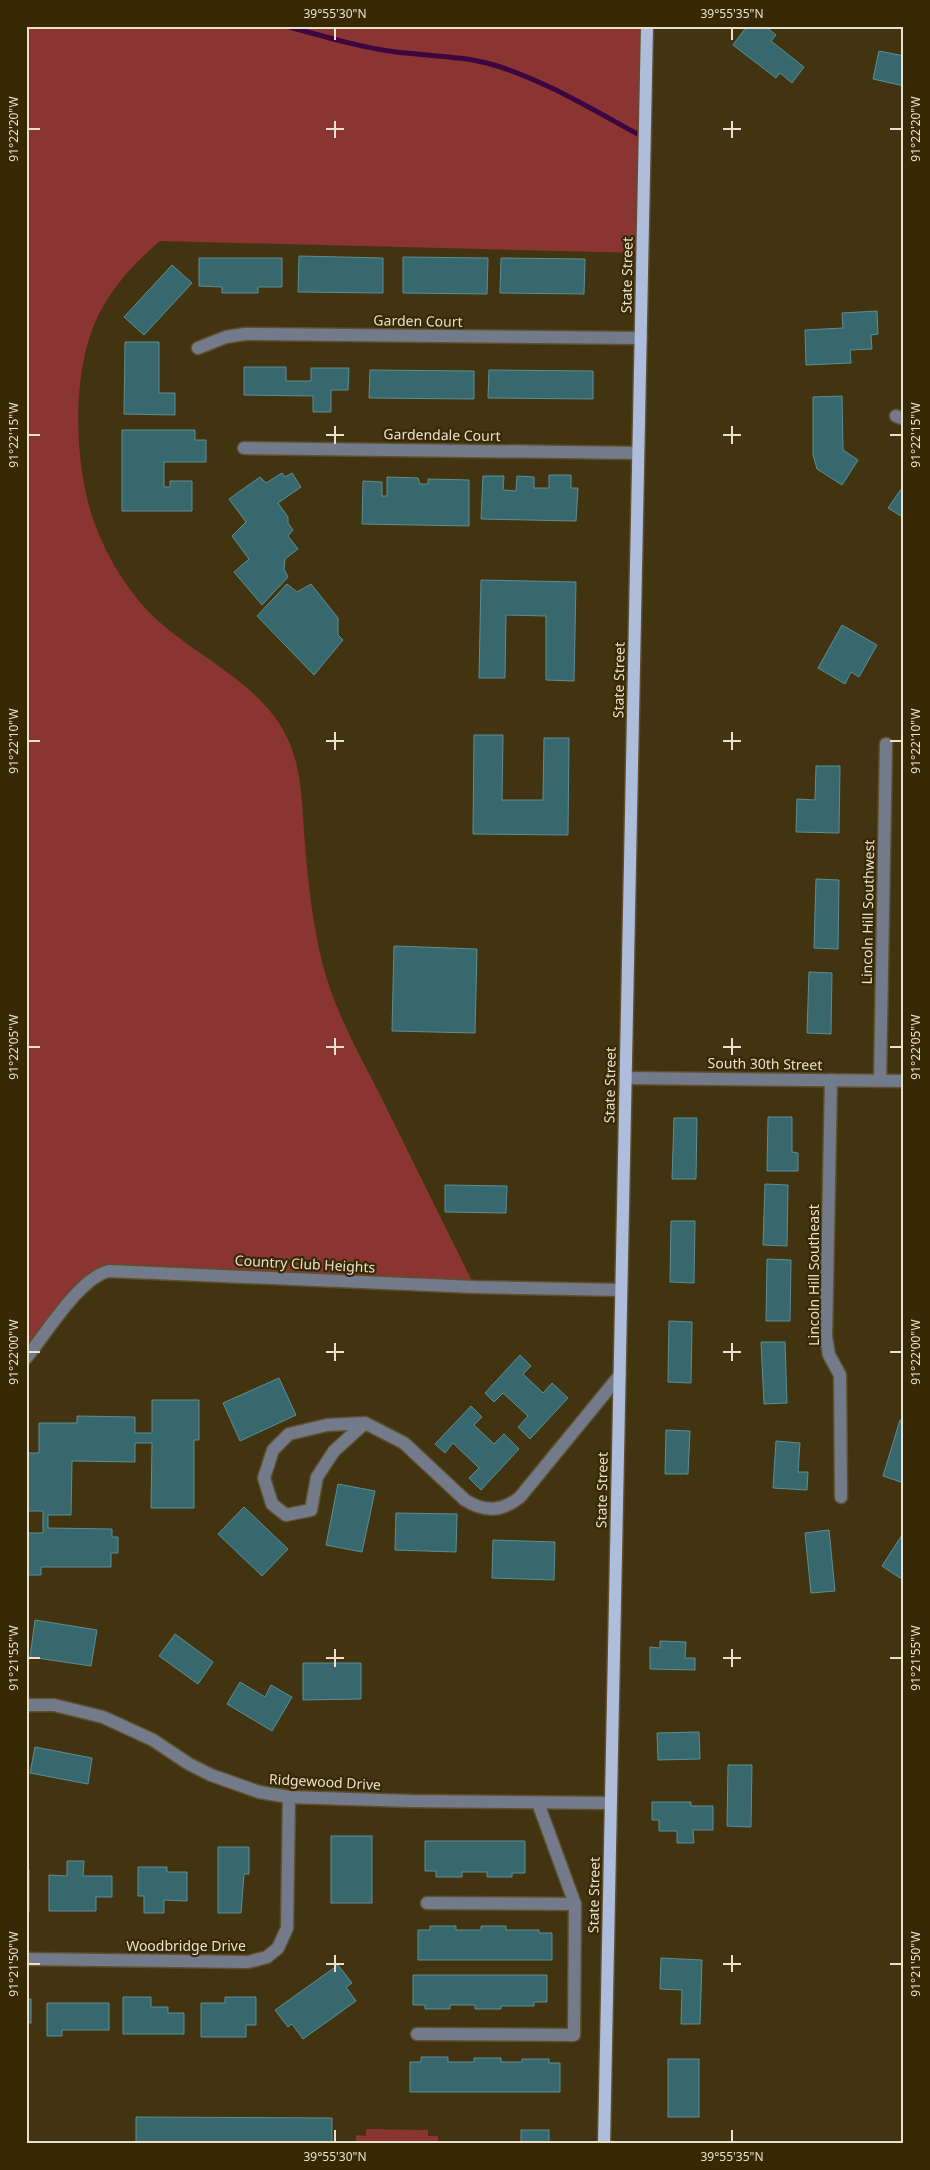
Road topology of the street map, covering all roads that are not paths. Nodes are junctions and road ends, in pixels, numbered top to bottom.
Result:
1 (647, 26) edge
2 (641, 338) junction
3 (198, 348) dead end
4 (244, 448) dead end
5 (638, 452) junction
6 (886, 744) dead end
7 (626, 1078) junction
8 (831, 1080) junction
9 (880, 1081) junction
10 (904, 1081) edge
11 (621, 1290) junction
12 (26, 1358) edge
13 (620, 1375) junction
14 (365, 1423) junction
15 (841, 1498) dead end
16 (26, 1705) edge
17 (288, 1797) junction
18 (611, 1802) junction
19 (538, 1803) junction
20 (427, 1903) dead end
21 (575, 1904) junction
22 (26, 1959) edge
23 (418, 2034) dead end
24 (604, 2144) edge

1 - 2 main road, State Street
2 - 3 street, Garden Court
2 - 5 main road, State Street
4 - 5 street, Gardendale Court
5 - 7 main road, State Street
6 - 9 street, Lincoln Hill Southwest
7 - 8 street, South 30th Street
7 - 11 main road, State Street
8 - 9 street, South 30th Street
8 - 15 street, Lincoln Hill Southeast
9 - 10 street, South 30th Street
11 - 12 street, Country Club Heights
11 - 13 main road, State Street
13 - 14 street
13 - 18 main road, State Street
14 - 14 street
16 - 17 street, Ridgewood Drive
17 - 19 street, Ridgewood Drive
17 - 22 street, Woodbridge Drive
18 - 19 street, Ridgewood Drive
18 - 24 main road, State Street
19 - 21 street
20 - 21 street
21 - 23 street

